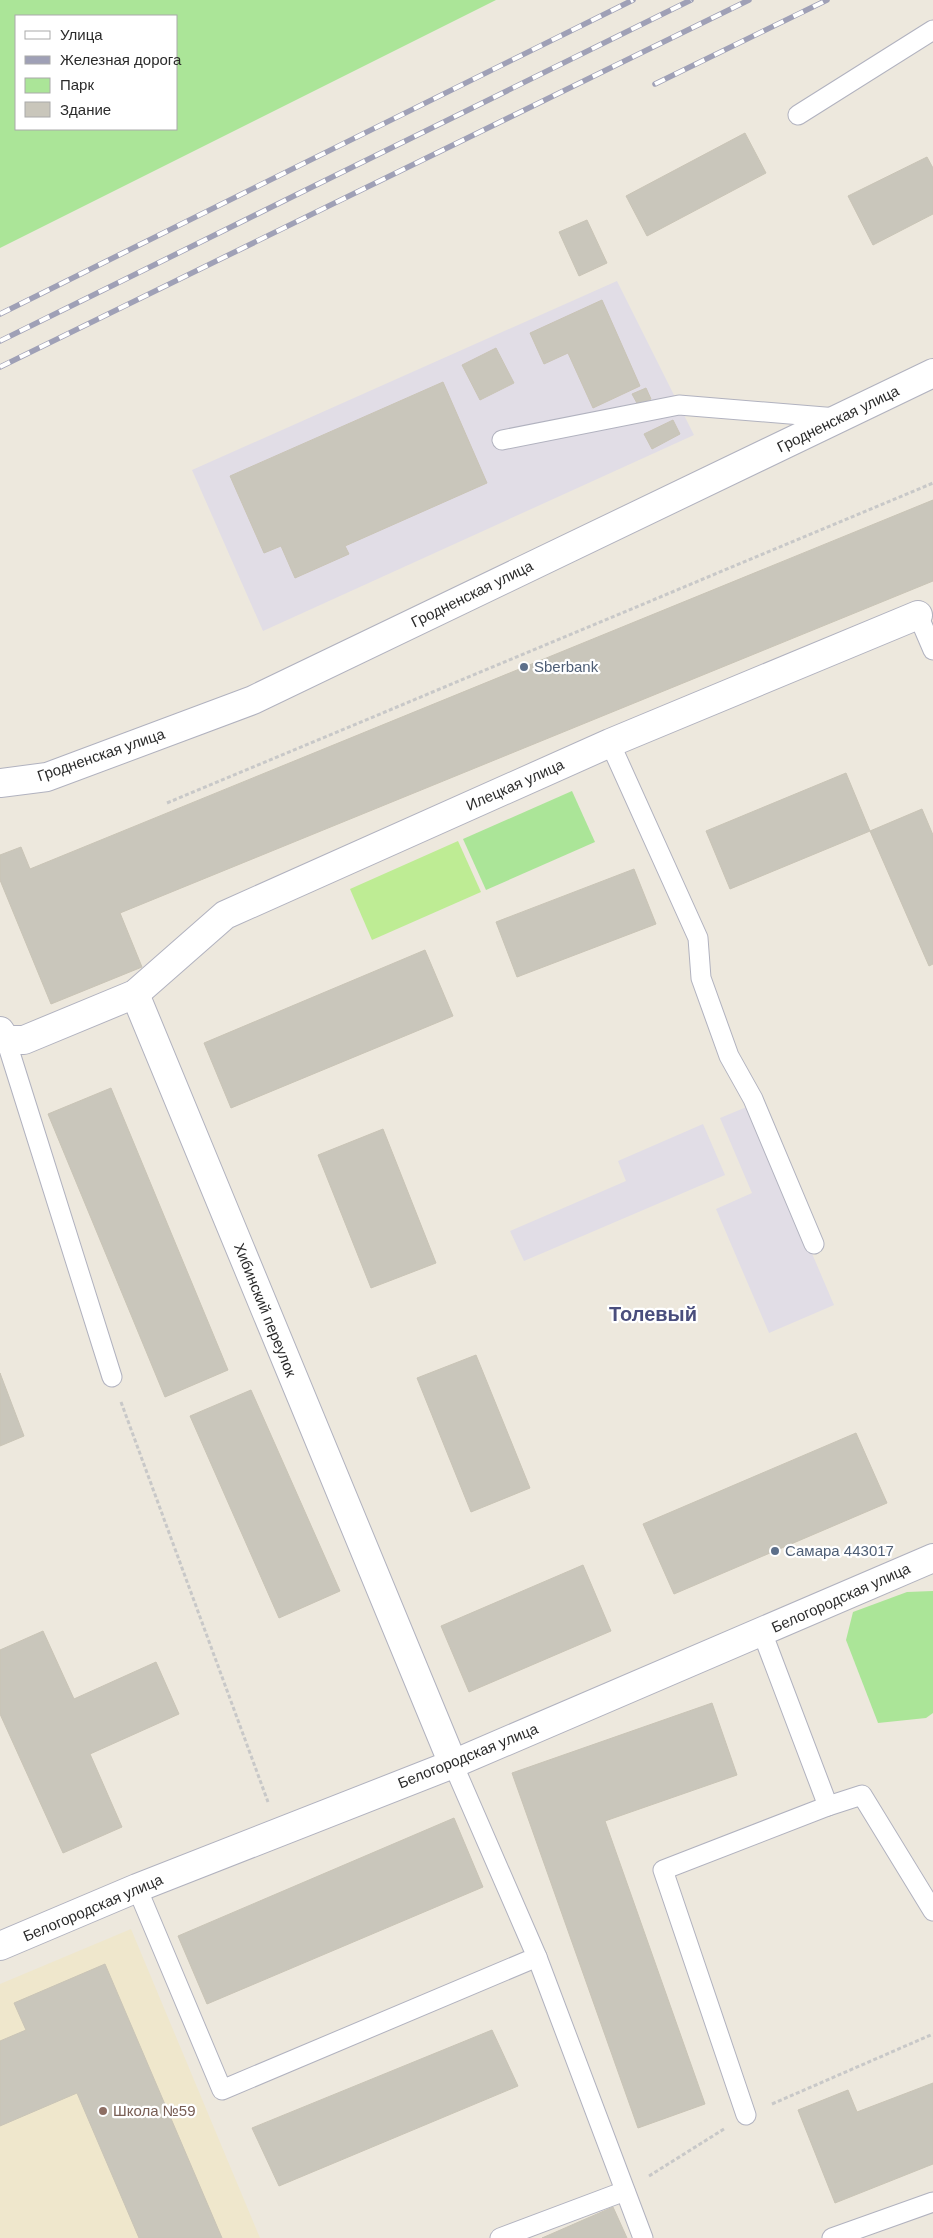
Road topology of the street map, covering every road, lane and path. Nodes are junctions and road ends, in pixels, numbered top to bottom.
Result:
1 (933, 30) edge
2 (798, 115) dead end
3 (933, 373) edge
4 (840, 418) junction
5 (502, 440) dead end
6 (933, 483) edge
7 (918, 615) joint
8 (933, 650) edge
9 (610, 743) junction
10 (0, 783) edge
11 (167, 803) dead end
12 (135, 994) junction
13 (3, 1035) edge
14 (814, 1244) dead end
15 (112, 1377) joint
16 (933, 1558) edge
17 (762, 1632) junction
18 (453, 1764) junction
19 (269, 1805) dead end
20 (828, 1806) junction
21 (137, 1888) junction
22 (933, 1911) edge
23 (0, 1946) edge
24 (537, 1957) junction
25 (933, 2034) edge
26 (746, 2115) junction
27 (625, 2191) junction
28 (933, 2202) edge
29 (500, 2238) edge
30 (643, 2238) edge
31 (832, 2238) edge

1 - 2 lane
3 - 4 street, Гродненская улица
4 - 5 lane
4 - 10 street, Гродненская улица
6 - 11 path
7 - 8 lane
7 - 9 street, Илецкая улица
9 - 12 street, Илецкая улица
9 - 14 lane
12 - 13 street
12 - 18 street, Хибинский переулок
13 - 15 lane
15 - 19 path
16 - 17 street, Белогородская улица
17 - 18 street, Белогородская улица
17 - 20 lane
18 - 21 street, Белогородская улица
18 - 24 lane
20 - 22 lane
20 - 26 lane
21 - 23 street, Белогородская улица
21 - 24 lane
24 - 27 lane
25 - 26 path
26 - 27 path
27 - 29 lane
27 - 30 lane
28 - 31 lane

